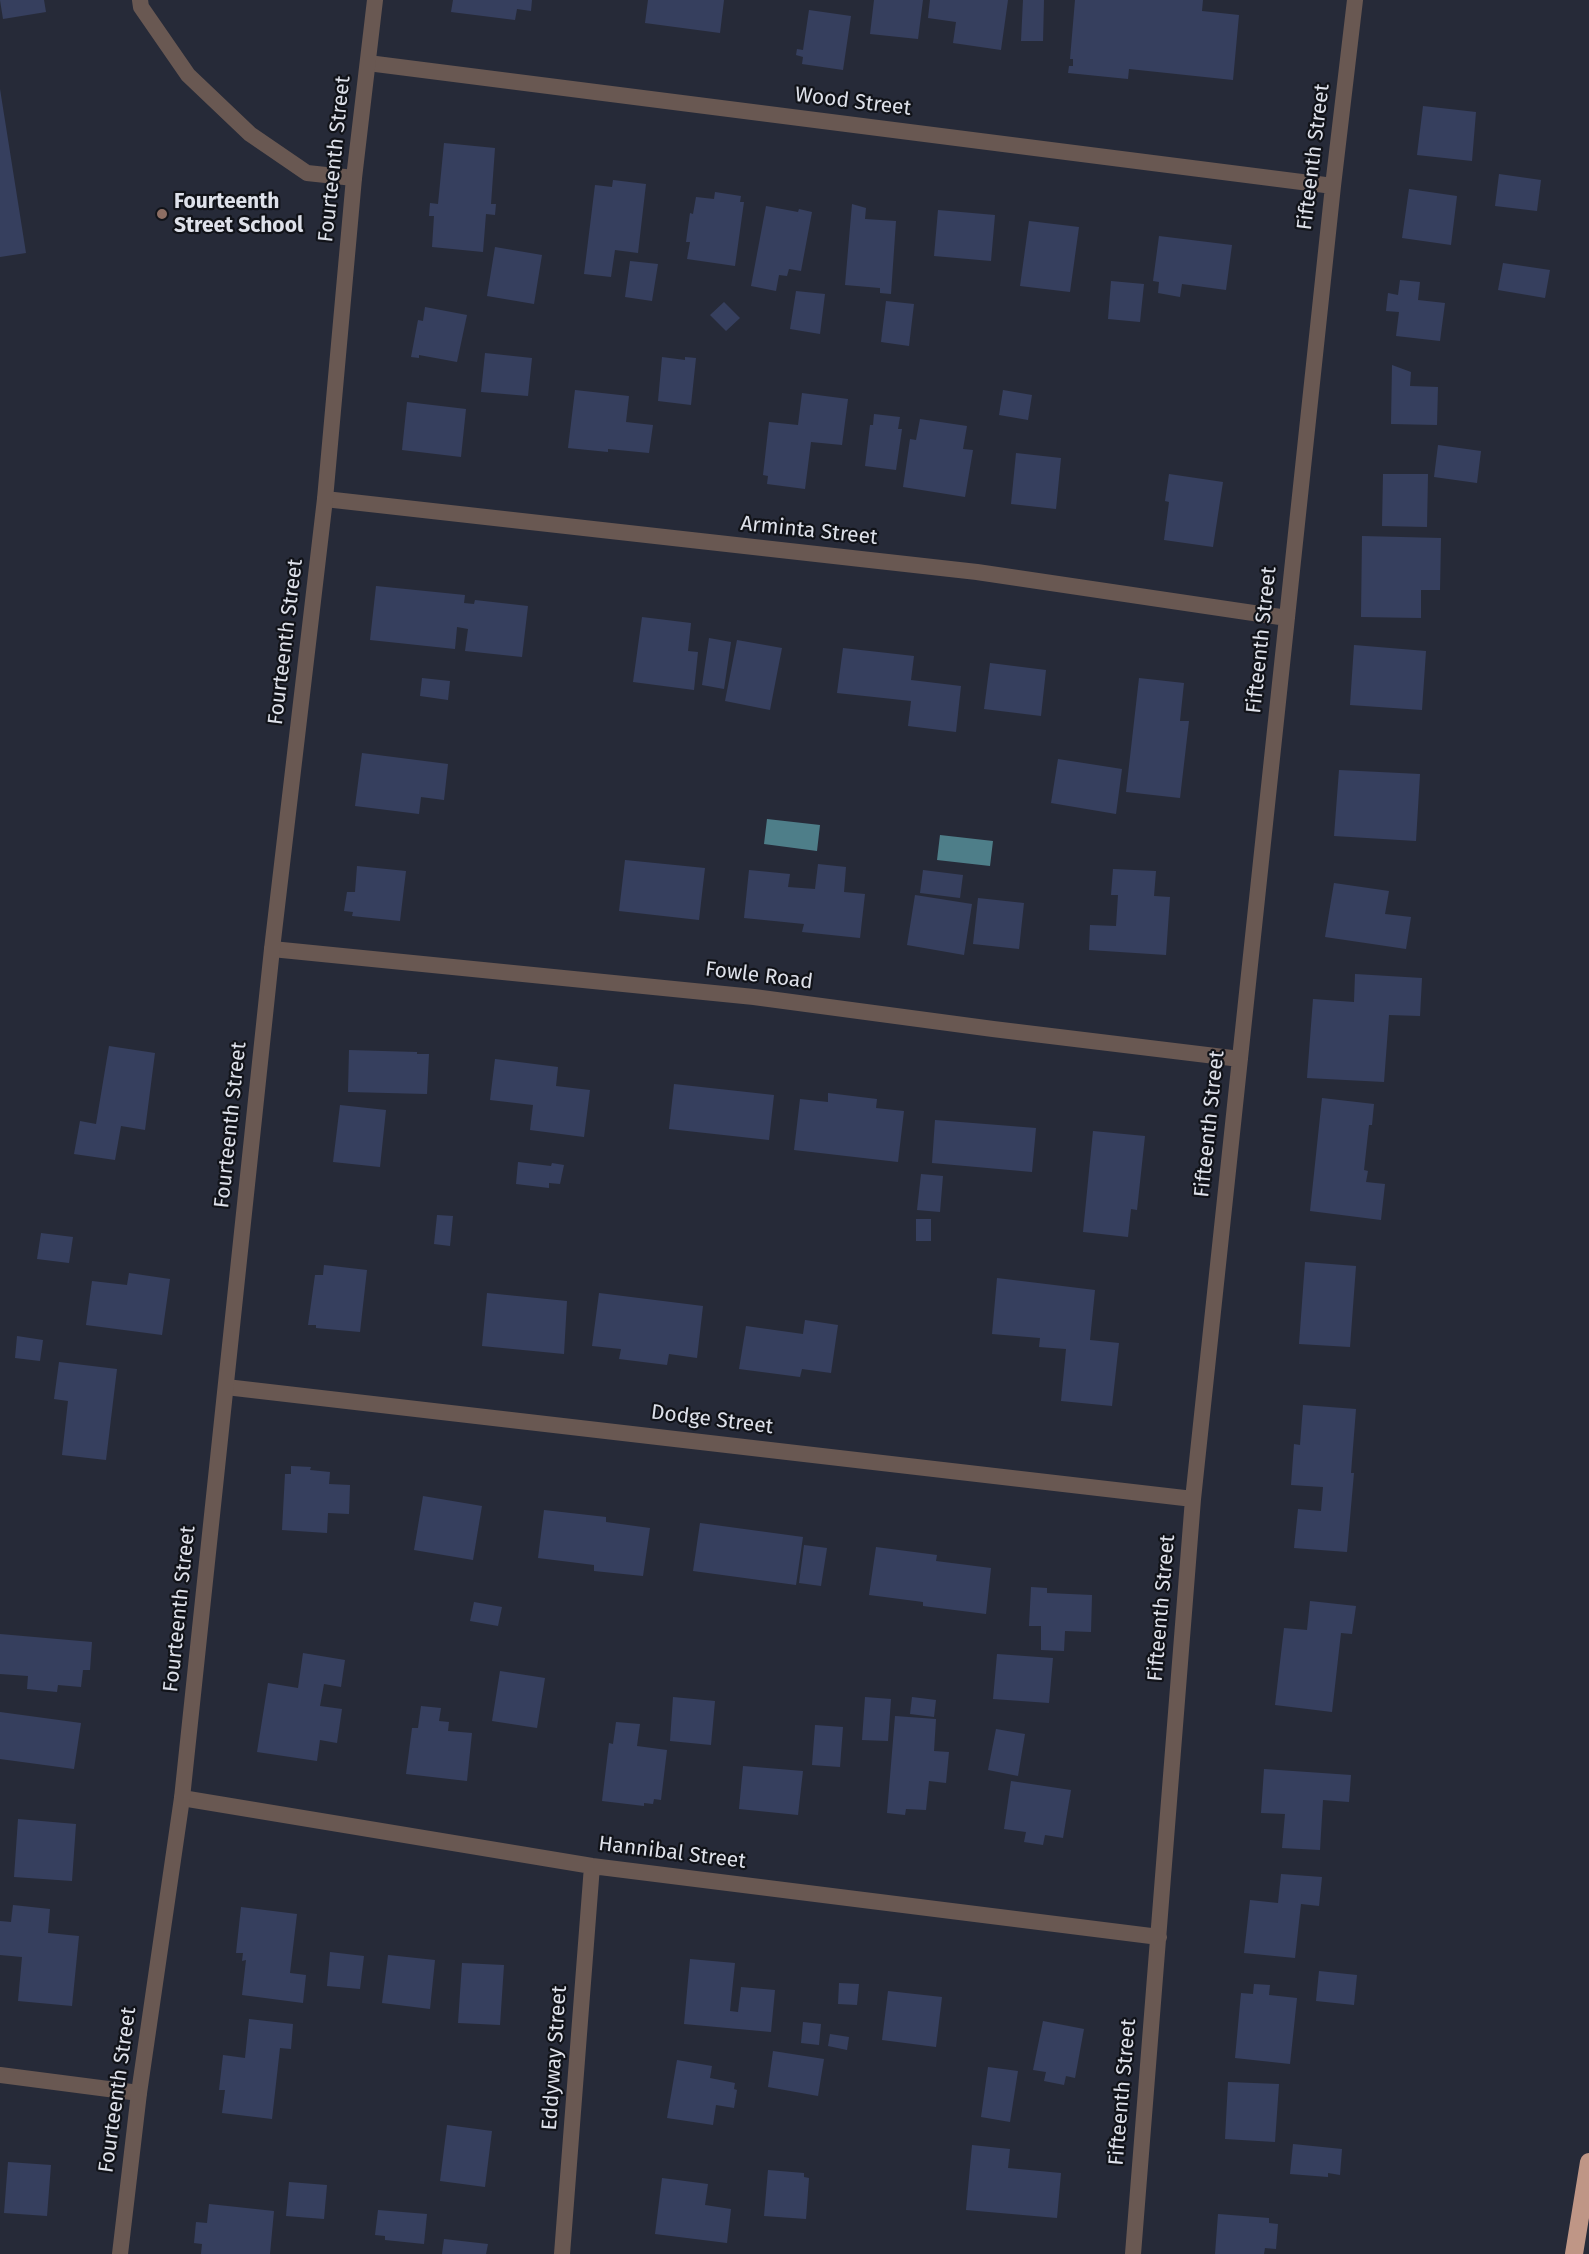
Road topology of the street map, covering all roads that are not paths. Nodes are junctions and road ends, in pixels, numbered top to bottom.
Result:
1 (140, 0) edge
2 (375, 0) edge
3 (1355, 0) edge
4 (368, 63) junction
5 (354, 178) junction
6 (1333, 186) junction
7 (325, 499) junction
8 (1287, 618) junction
9 (272, 949) junction
10 (1240, 1059) junction
11 (226, 1387) junction
12 (1193, 1499) junction
13 (182, 1798) junction
14 (592, 1866) junction
15 (1159, 1937) junction
16 (0, 2075) edge
17 (139, 2093) junction
18 (1589, 2162) edge
19 (120, 2254) edge
20 (562, 2254) edge
21 (1133, 2254) edge
22 (1574, 2254) edge

1 - 5 street
2 - 4 street, Fourteenth Street
3 - 6 street, Fifteenth Street
4 - 5 street, Fourteenth Street
4 - 6 street, Wood Street
5 - 7 street, Fourteenth Street
6 - 8 street, Fifteenth Street
7 - 8 street, Arminta Street
7 - 9 street, Fourteenth Street
8 - 10 street, Fifteenth Street
9 - 10 street, Fowle Road
9 - 11 street, Fourteenth Street
10 - 12 street, Fifteenth Street
11 - 12 street, Dodge Street
11 - 13 street, Fourteenth Street
12 - 15 street, Fifteenth Street
13 - 14 street, Hannibal Street
13 - 17 street, Fourteenth Street
14 - 15 street, Hannibal Street
14 - 20 street, Eddyway Street
15 - 21 street, Fifteenth Street
16 - 17 street
17 - 19 street, Fourteenth Street
18 - 22 highway

